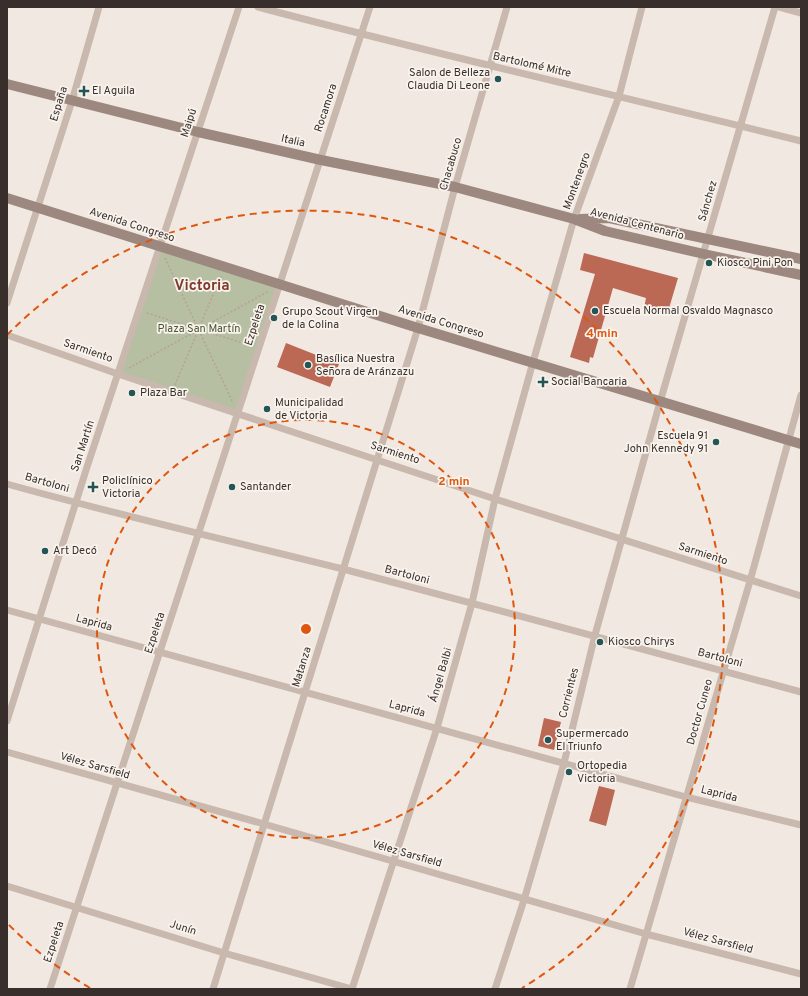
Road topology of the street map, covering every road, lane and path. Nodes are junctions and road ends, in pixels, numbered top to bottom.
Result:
1 (99, 7) edge
2 (239, 7) edge
3 (258, 7) edge
4 (370, 7) edge
5 (507, 7) edge
6 (642, 7) edge
7 (775, 7) edge
8 (779, 7) edge
9 (801, 13) edge
10 (362, 34) junction
11 (490, 66) junction
12 (7, 84) edge
13 (618, 96) junction
14 (72, 100) junction
15 (741, 126) junction
16 (198, 132) junction
17 (801, 141) edge
18 (321, 160) junction
19 (455, 187) junction
20 (7, 198) edge
21 (38, 208) junction
22 (574, 219) junction
23 (708, 239) junction
24 (160, 247) junction
25 (704, 254) junction
26 (801, 259) edge
27 (224, 267) junction
28 (801, 275) edge
29 (280, 285) junction
30 (7, 303) edge
31 (139, 311) junction
32 (418, 328) junction
33 (198, 329) junction
34 (7, 335) edge
35 (260, 348) junction
36 (533, 362) junction
37 (118, 374) junction
38 (172, 392) junction
39 (801, 395) edge
40 (660, 402) junction
41 (238, 414) junction
42 (788, 440) junction
43 (801, 444) edge
44 (378, 459) junction
45 (7, 484) edge
46 (495, 499) junction
47 (76, 503) junction
48 (199, 533) junction
49 (622, 539) junction
50 (343, 570) junction
51 (750, 581) junction
52 (801, 596) edge
53 (472, 603) junction
54 (7, 610) edge
55 (39, 619) junction
56 (595, 635) junction
57 (160, 652) junction
58 (724, 671) junction
59 (305, 692) junction
60 (801, 692) edge
61 (7, 721) edge
62 (437, 728) junction
63 (7, 752) edge
64 (564, 763) junction
65 (118, 783) junction
66 (686, 797) junction
67 (264, 824) junction
68 (801, 825) edge
69 (394, 862) junction
70 (7, 886) edge
71 (524, 900) junction
72 (77, 907) junction
73 (646, 934) junction
74 (224, 952) junction
75 (801, 974) edge
76 (50, 989) edge
77 (213, 989) edge
78 (352, 989) edge
79 (495, 989) edge
80 (630, 989) edge

1 - 14 street, España
2 - 16 street, Maipú
3 - 10 street, Bartolomé Mitre
4 - 10 street, Rocamora
5 - 11 street, Chacabuco
6 - 13 street, Montenegro
7 - 15 street, Sánchez
8 - 9 street
10 - 11 street, Bartolomé Mitre
10 - 18 street, Rocamora
11 - 13 street, Bartolomé Mitre
11 - 19 street, Chacabuco
12 - 14 street, Italia
13 - 15 street, Bartolomé Mitre
13 - 22 street, Montenegro
14 - 16 street, Italia
14 - 21 street, España
15 - 17 street, Bartolomé Mitre
15 - 23 street, Sánchez
16 - 18 street, Italia
16 - 24 street, Maipú
18 - 19 street, Italia
18 - 29 street, Rocamora
19 - 22 street, Italia
19 - 32 street, Chacabuco
20 - 21 street, Avenida Congreso
21 - 24 street, Avenida Congreso
21 - 30 street, España
22 - 23 street, Avenida Centenario
22 - 25 street, Avenida Centenario
22 - 36 street, Montenegro
23 - 25 street, Sánchez
23 - 26 street, Avenida Centenario
24 - 27 street, Avenida Congreso
24 - 31 street, San Martín
24 - 33 path
25 - 28 street, Avenida Centenario
25 - 40 street, Sánchez
27 - 29 street, Avenida Congreso
27 - 33 path
29 - 32 street, Avenida Congreso
29 - 33 path
29 - 35 street, Ezpeleta
31 - 33 path
31 - 37 street, San Martín
32 - 36 street, Avenida Congreso
32 - 44 street, Matanza
33 - 35 path
33 - 37 path
33 - 38 path
33 - 41 path
34 - 37 street, Sarmiento
35 - 41 street, Ezpeleta
36 - 40 street, Avenida Congreso
36 - 46 street, Ángel Balbi
37 - 38 street, Sarmiento
37 - 47 street, San Martín
38 - 41 street, Sarmiento
39 - 42 street, Doctor Cuneo
40 - 42 street, Avenida Congreso
40 - 49 street, Corrientes
41 - 44 street, Sarmiento
41 - 48 street, Ezpeleta
42 - 43 street, Avenida Congreso
42 - 51 street, Doctor Cuneo
44 - 46 street, Sarmiento
44 - 50 street, Matanza
45 - 47 street, Bartoloni
46 - 49 street, Sarmiento
46 - 53 street, Ángel Balbi
47 - 48 street, Bartoloni
47 - 55 street, San Martín
48 - 50 street, Bartoloni
48 - 57 street, Ezpeleta
49 - 51 street, Sarmiento
49 - 56 street, Corrientes
50 - 53 street, Bartoloni
50 - 59 street, Matanza
51 - 52 street, Sarmiento
51 - 58 street, Doctor Cuneo
53 - 56 street, Bartoloni
53 - 62 street, Ángel Balbi
54 - 55 street, Laprida
55 - 57 street, Laprida
55 - 61 street, San Martín
56 - 58 street, Bartoloni
56 - 64 street, Corrientes
57 - 59 street, Laprida
57 - 65 street, Ezpeleta
58 - 60 street, Bartoloni
58 - 66 street, Doctor Cuneo
59 - 62 street, Laprida
59 - 67 street, Matanza
62 - 64 street, Laprida
62 - 69 street, Ángel Balbi
63 - 65 street, Vélez Sarsfield
64 - 66 street, Laprida
64 - 71 street, Corrientes
65 - 67 street, Vélez Sarsfield
65 - 72 street, Ezpeleta
66 - 68 street, Laprida
66 - 73 street, Doctor Cuneo
67 - 69 street, Vélez Sarsfield
67 - 74 street, Matanza
69 - 71 street, Vélez Sarsfield
69 - 78 street, Ángel Balbi
70 - 72 street, Junín
71 - 73 street, Vélez Sarsfield
71 - 79 street, Corrientes
72 - 74 street, Junín
72 - 76 street, Ezpeleta
73 - 75 street, Vélez Sarsfield
73 - 80 street, Doctor Cuneo
74 - 77 street, Matanza
74 - 78 street, Junín

